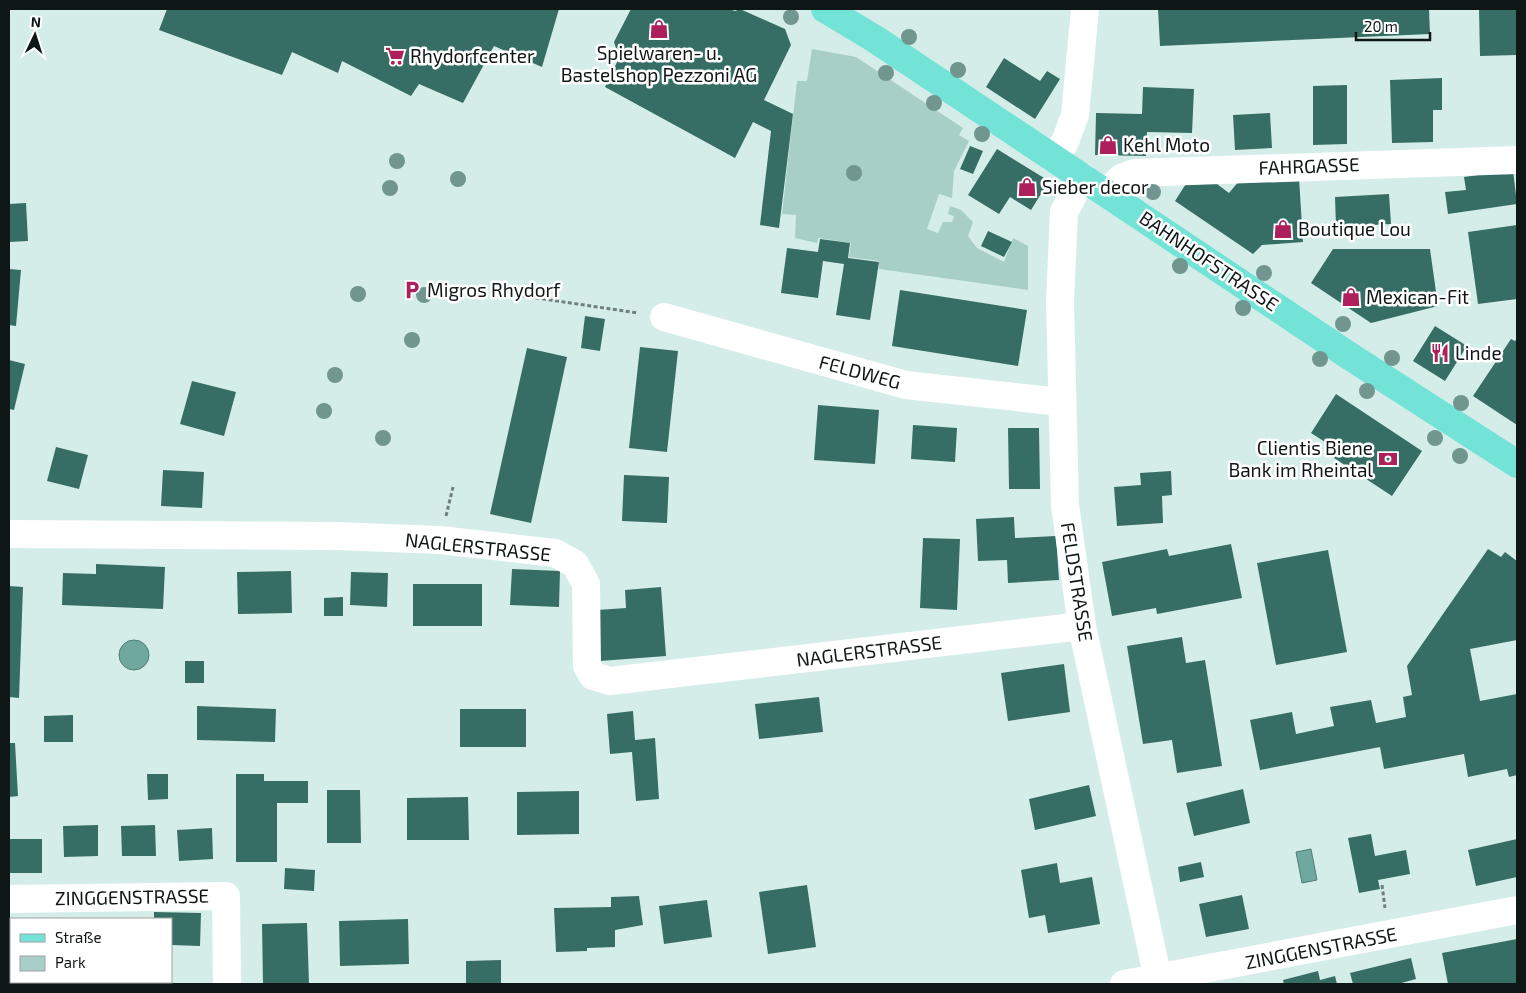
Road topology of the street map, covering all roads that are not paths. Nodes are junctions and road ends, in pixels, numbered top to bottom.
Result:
1 (825, 9) edge
2 (1085, 9) edge
3 (1053, 158) junction
4 (1517, 160) edge
5 (1084, 178) junction
6 (1107, 193) junction
7 (664, 317) road end
8 (1061, 402) junction
9 (1517, 464) edge
10 (9, 534) edge
11 (1082, 626) junction
12 (9, 899) edge
13 (1517, 910) edge
14 (1159, 981) edge
15 (227, 984) edge
16 (1124, 984) edge

1 - 3 main road, BAHNHOFSTRASSE
2 - 3 street
3 - 5 main road, BAHNHOFSTRASSE
4 - 6 street, FAHRGASSE
5 - 6 main road, BAHNHOFSTRASSE
5 - 8 street, FELDSTRASSE
6 - 9 main road, BAHNHOFSTRASSE
7 - 8 street, FELDWEG
8 - 11 street, FELDSTRASSE
10 - 11 street, NAGLERSTRASSE
11 - 14 street, FELDSTRASSE
12 - 15 street, ZINGGENSTRASSE
13 - 14 street, ZINGGENSTRASSE
14 - 16 street, ZINGGENSTRASSE

